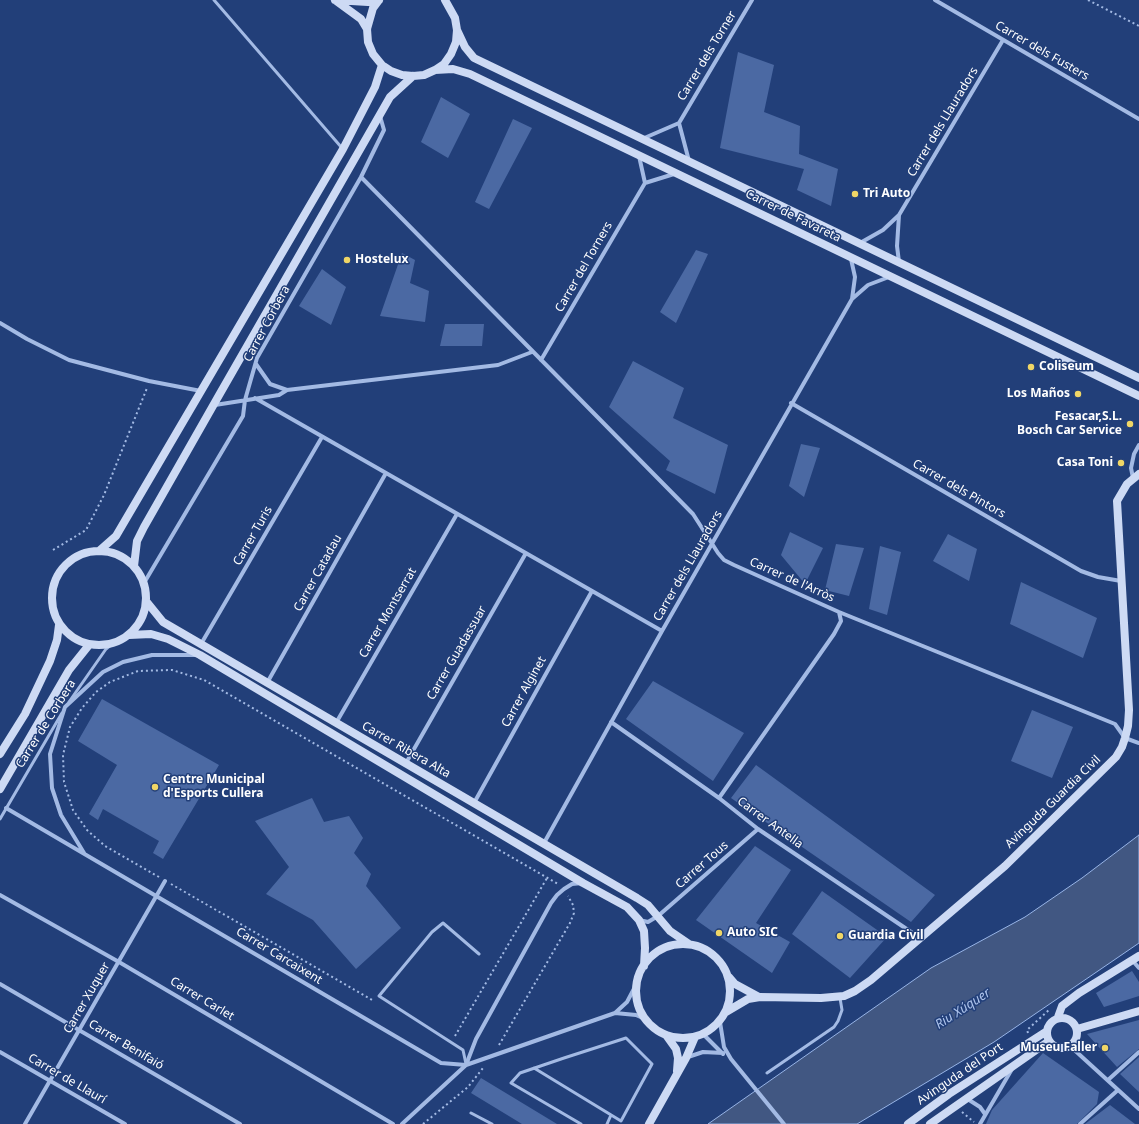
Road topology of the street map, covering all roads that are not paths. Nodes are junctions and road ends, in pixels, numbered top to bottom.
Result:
1 (214, 0) edge
2 (335, 0) edge
3 (379, 0) edge
4 (445, 0) edge
5 (752, 0) edge
6 (935, 0) edge
7 (451, 4) edge
8 (367, 29) junction
9 (457, 30) junction
10 (1003, 40) junction
11 (382, 65) junction
12 (435, 70) junction
13 (413, 76) junction
14 (380, 115) junction
15 (1139, 119) edge
16 (679, 123) junction
17 (642, 139) junction
18 (343, 149) junction
19 (639, 155) junction
20 (689, 161) junction
21 (676, 173) junction
22 (361, 177) junction
23 (645, 183) junction
24 (900, 215) junction
25 (860, 244) junction
26 (850, 256) junction
27 (900, 263) junction
28 (890, 276) junction
29 (852, 299) junction
30 (0, 323) edge
31 (532, 352) junction
32 (541, 360) junction
33 (256, 364) junction
34 (1139, 378) edge
35 (287, 390) junction
36 (201, 391) junction
37 (1139, 396) edge
38 (255, 398) junction
39 (245, 400) junction
40 (791, 403) junction
41 (213, 405) junction
42 (322, 437) junction
43 (1139, 444) edge
44 (386, 473) junction
45 (1136, 476) edge
46 (457, 514) junction
47 (712, 544) junction
48 (99, 550) junction
49 (526, 553) junction
50 (134, 566) junction
51 (1121, 581) junction
52 (144, 583) junction
53 (592, 591) junction
54 (146, 601) junction
55 (839, 612) junction
56 (60, 625) junction
57 (662, 631) junction
58 (129, 635) junction
59 (113, 643) junction
60 (201, 644) junction
61 (90, 645) junction
62 (200, 655) junction
63 (267, 683) junction
64 (65, 707) junction
65 (611, 722) junction
66 (336, 723) junction
67 (1125, 738) junction
68 (1139, 743) edge
69 (0, 754) edge
70 (405, 763) junction
71 (0, 789) edge
72 (719, 798) junction
73 (474, 803) junction
74 (6, 808) junction
75 (0, 819) edge
76 (758, 829) junction
77 (543, 844) junction
78 (84, 853) junction
79 (165, 881) road end
80 (583, 883) junction
81 (0, 895) edge
82 (157, 896) junction
83 (658, 916) junction
84 (639, 920) junction
85 (920, 938) junction
86 (689, 944) junction
87 (479, 954) dead end
88 (1136, 958) edge
89 (119, 962) junction
90 (644, 966) junction
91 (1139, 968) edge
92 (728, 975) junction
93 (637, 983) junction
94 (0, 984) edge
95 (840, 996) junction
96 (760, 997) junction
97 (1139, 1011) edge
98 (726, 1012) junction
99 (615, 1013) junction
100 (1058, 1018) junction
101 (645, 1019) junction
102 (720, 1022) junction
103 (80, 1029) junction
104 (1077, 1029) junction
105 (1047, 1031) junction
106 (665, 1035) junction
107 (699, 1036) junction
108 (1049, 1041) junction
109 (1070, 1046) junction
110 (0, 1052) edge
111 (1139, 1052) edge
112 (723, 1054) junction
113 (686, 1058) junction
114 (731, 1059) junction
115 (466, 1065) junction
116 (534, 1068) junction
117 (1013, 1068) junction
118 (767, 1073) dead end
119 (674, 1079) junction
120 (50, 1080) junction
121 (1108, 1080) junction
122 (1118, 1090) junction
123 (966, 1098) junction
124 (1139, 1109) edge
125 (470, 1113) dead end
126 (985, 1114) junction
127 (612, 1115) junction
128 (25, 1124) edge
129 (125, 1124) edge
130 (240, 1124) edge
131 (393, 1124) edge
132 (402, 1124) edge
133 (492, 1124) edge
134 (581, 1124) edge
135 (607, 1124) edge
136 (649, 1124) edge
137 (784, 1124) edge
138 (908, 1124) edge
139 (930, 1124) edge
140 (980, 1124) edge
141 (1080, 1124) edge

1 - 18 lane
2 - 3 street
2 - 8 street
3 - 8 street
4 - 7 street, Carrer de Favareta
5 - 16 street, Carrer dels Torner
6 - 10 street, Carrer dels Fusters
7 - 9 street, Carrer de Favareta
8 - 11 street
9 - 12 street
9 - 17 street, Carrer de Favareta
10 - 15 street, Carrer dels Fusters
10 - 24 street, Carrer dels Llauradors
11 - 13 street
11 - 18 street
12 - 13 street
12 - 19 street, Carrer de Favareta
13 - 14 street
14 - 22 street, Carrer Corbera
14 - 41 street
16 - 17 street
16 - 20 street
17 - 20 street, Carrer de Favareta
18 - 36 street
19 - 21 street, Carrer de Favareta
19 - 23 street
20 - 25 street, Carrer de Favareta
21 - 23 street
21 - 26 street, Carrer de Favareta
22 - 31 street, Carrer de l'Arròs
22 - 33 street, Carrer Corbera
23 - 32 street, Carrer del Torners
24 - 25 street, Carrer dels Llauradors
24 - 27 street, Carrer dels Llauradors
25 - 27 street, Carrer de Favareta
26 - 28 street, Carrer de Favareta
26 - 29 street, Carrer dels Llauradors
27 - 34 street, Carrer de Favareta
28 - 29 street, Carrer dels Llauradors
28 - 37 street, Carrer de Favareta
29 - 40 street, Carrer dels Llauradors
30 - 36 street
31 - 32 street, Carrer de l'Arròs
31 - 35 street
32 - 47 street, Carrer de l'Arròs
33 - 35 street
33 - 39 street, Carrer Corbera
35 - 38 street
36 - 48 street
38 - 39 street
38 - 42 street
39 - 41 street
39 - 52 street, Carrer Corbera
40 - 47 street, Carrer dels Llauradors
40 - 51 street, Carrer dels Pintors
41 - 50 street
42 - 44 street
42 - 60 street, Carrer Turis
43 - 45 street
44 - 46 street
44 - 63 street, Carrer Catadau
45 - 51 street, Avinguda Guardia Civil
46 - 49 street
46 - 66 street, Carrer Montserrat
47 - 55 street, Carrer de l'Arròs
47 - 57 street, Carrer dels Llauradors
48 - 50 street
48 - 56 street
49 - 53 street
49 - 70 street, Carrer Guadassuar
50 - 52 street
51 - 67 street, Avinguda Guardia Civil
52 - 54 street
53 - 57 street
53 - 73 street, Carrer Alginet
54 - 58 street
54 - 60 street, Carrer Ribera Alta
55 - 67 street, Carrer de l'Arròs
55 - 72 street
56 - 61 street
56 - 69 street
57 - 65 street, Carrer dels Llauradors
58 - 59 street
58 - 62 street, Carrer Ribera Alta
59 - 61 street
59 - 64 lane, Carrer de Corbera
60 - 63 street, Carrer Ribera Alta
61 - 71 street
62 - 64 street
62 - 80 street, Carrer Ribera Alta
63 - 66 street, Carrer Ribera Alta
64 - 74 lane, Carrer de Corbera
64 - 78 street, Carrer Carcaixent
65 - 72 street, Carrer Antella
65 - 77 street, Carrer dels Llauradors
66 - 70 street, Carrer Ribera Alta
67 - 68 street
67 - 85 street, Avinguda Guardia Civil
70 - 73 street, Carrer Ribera Alta
72 - 76 street, Carrer Antella
73 - 77 street, Carrer Ribera Alta
74 - 75 lane, Carrer de Corbera
74 - 78 street, Carrer Carcaixent
76 - 83 street, Carrer Tous
76 - 85 street, Carrer Antella
77 - 83 street, Carrer Ribera Alta
78 - 82 street, Carrer Carcaixent
79 - 82 street, Carrer Xuquer
80 - 84 street, Carrer Ribera Alta
80 - 115 street
81 - 89 street, Carrer Carlet
82 - 89 street, Carrer Xuquer
82 - 115 street, Carrer Carcaixent
83 - 84 street
83 - 86 street, Carrer Ribera Alta
84 - 90 street, Carrer Ribera Alta
85 - 95 street, Avinguda Guardia Civil
86 - 90 street
86 - 92 street
87 - 115 lane
88 - 91 street
88 - 100 street
89 - 103 street, Carrer Xuquer
89 - 131 street, Carrer Carlet
90 - 93 street
92 - 96 street, Avinguda Guardia Civil
92 - 98 street
93 - 99 street
93 - 101 street
94 - 103 street, Carrer Benifaió
95 - 96 street, Avinguda Guardia Civil
95 - 118 lane
96 - 98 street, Avinguda Guardia Civil
97 - 104 street
98 - 102 street
99 - 101 street
99 - 115 street
100 - 104 street
100 - 105 street
101 - 106 street
102 - 107 street
102 - 114 street
103 - 120 street, Carrer Xuquer
103 - 130 street, Carrer Benifaió
104 - 109 street
105 - 108 street
105 - 138 street, Avinguda del Port
106 - 107 street
106 - 119 street
107 - 112 street
107 - 113 street
108 - 109 street
108 - 117 street, Avinguda del Port
109 - 121 street
110 - 120 street, Carrer de Llaurí
111 - 121 street
112 - 113 street
112 - 114 street
113 - 119 street
114 - 137 street
115 - 132 street
116 - 127 lane
116 - 127 lane
116 - 134 lane
117 - 123 street, Avinguda del Port
117 - 126 street
119 - 136 street
120 - 128 street, Carrer Xuquer
120 - 129 street, Carrer de Llaurí
121 - 122 street
122 - 124 street
122 - 141 street
123 - 126 street
123 - 139 street, Avinguda del Port
125 - 133 lane
126 - 140 street
127 - 135 lane

